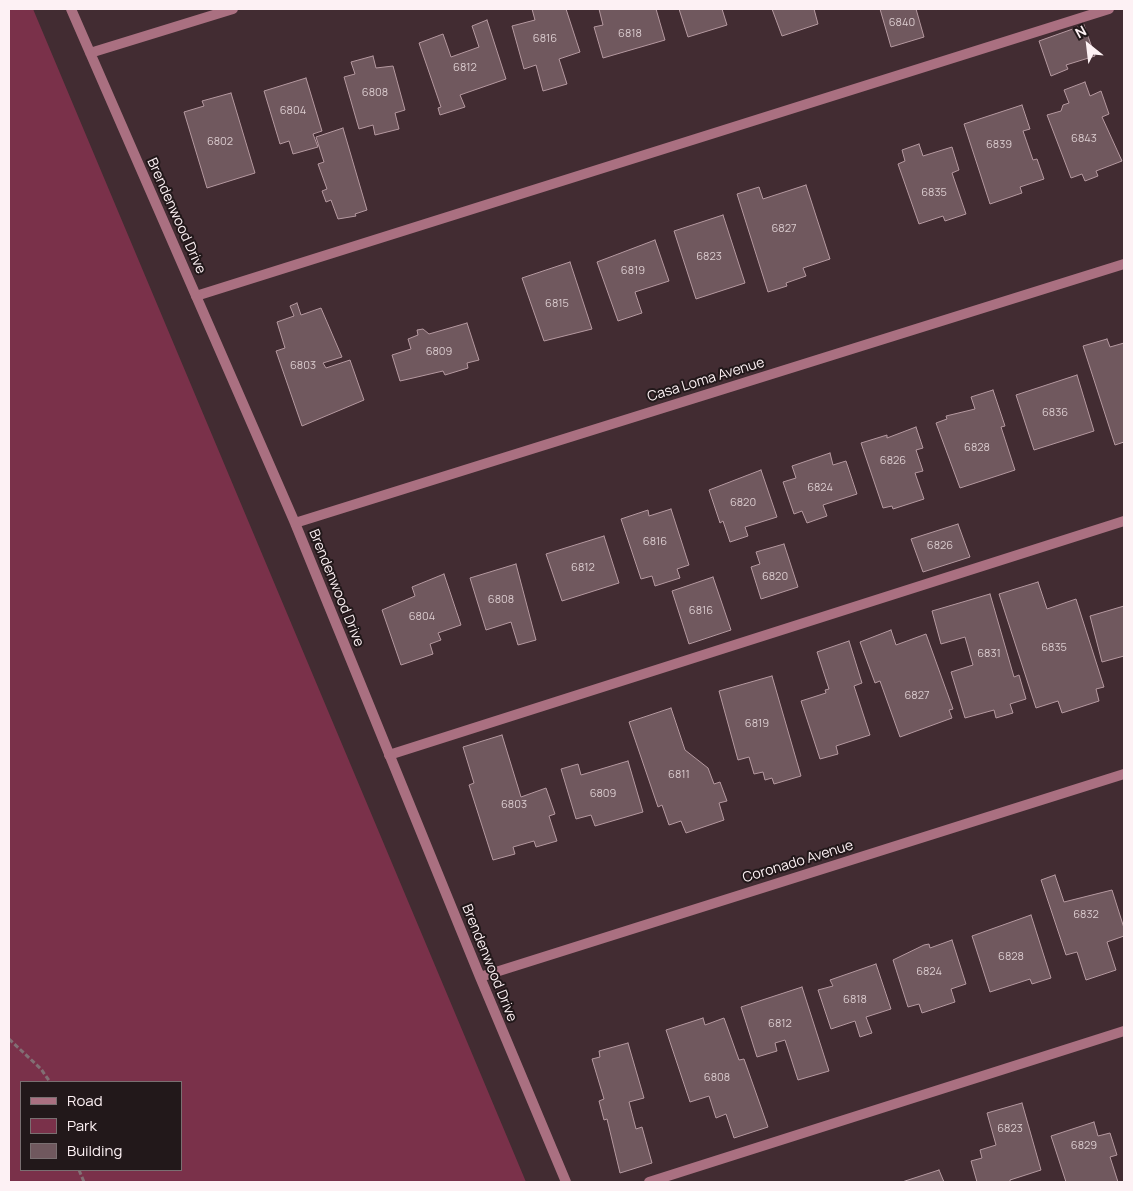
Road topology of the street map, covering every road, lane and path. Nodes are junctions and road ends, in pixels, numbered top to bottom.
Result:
1 (70, 9) edge
2 (233, 9) edge
3 (1109, 9) edge
4 (90, 53) junction
5 (1124, 264) edge
6 (196, 296) junction
7 (1124, 521) edge
8 (295, 523) junction
9 (389, 755) junction
10 (1124, 774) edge
11 (480, 977) junction
12 (1124, 1031) edge
13 (9, 1039) edge
14 (49, 1081) edge
15 (566, 1182) edge
16 (650, 1182) edge

1 - 4 street, Brendenwood Drive
2 - 4 street
3 - 6 street
4 - 6 street, Brendenwood Drive
5 - 8 street, Casa Loma Avenue
6 - 8 street, Brendenwood Drive
7 - 9 street
8 - 9 street, Brendenwood Drive
9 - 11 street, Brendenwood Drive
10 - 11 street, Coronado Avenue
11 - 15 street, Brendenwood Drive
12 - 16 street
13 - 14 path

